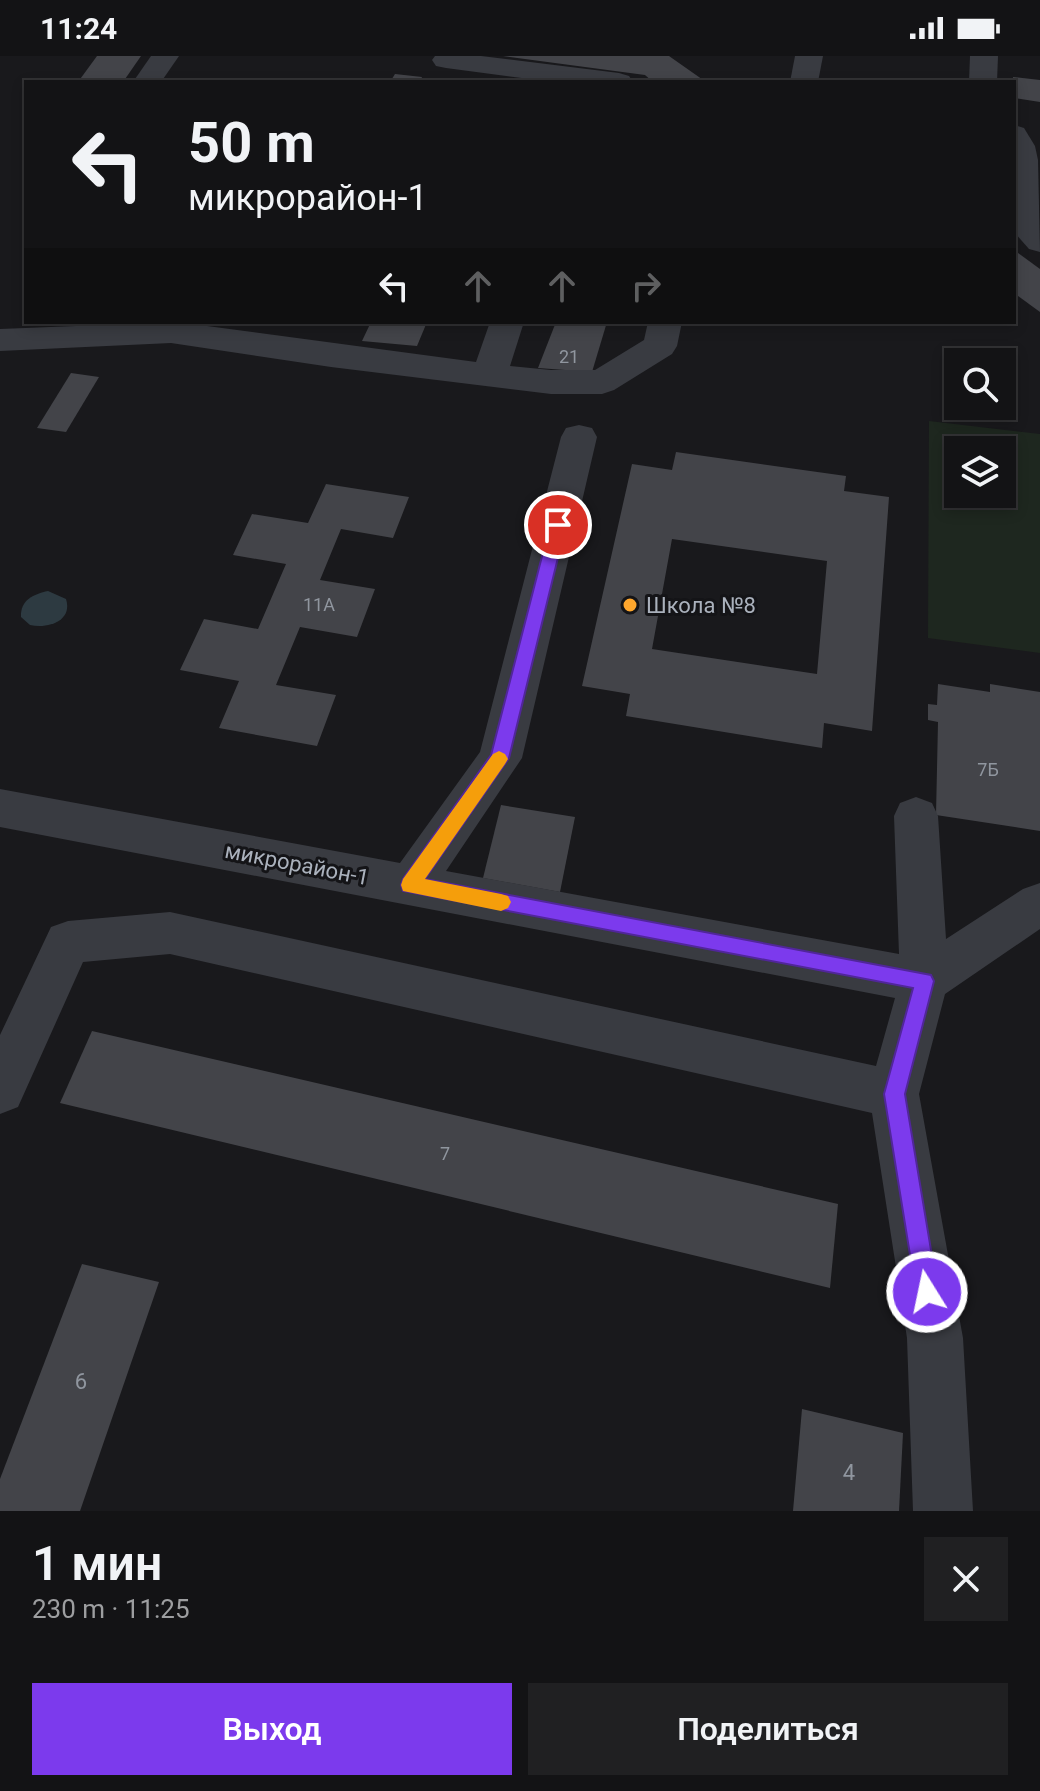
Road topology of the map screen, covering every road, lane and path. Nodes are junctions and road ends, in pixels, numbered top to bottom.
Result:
1 (165, 56) edge
2 (809, 56) edge
3 (984, 56) edge
4 (443, 66) edge
5 (148, 80) edge
6 (597, 80) edge
7 (804, 80) edge
8 (983, 80) edge
9 (1016, 138) edge
10 (1040, 242) edge
11 (324, 324) edge
12 (506, 324) edge
13 (665, 324) edge
14 (130, 328) edge
15 (0, 340) edge
16 (311, 353) junction
17 (490, 373) junction
18 (579, 437) dead end
19 (0, 808) edge
20 (916, 816) dead end
21 (410, 885) junction
22 (1040, 904) edge
23 (924, 981) junction
24 (0, 1090) edge
25 (894, 1094) junction
26 (943, 1511) edge

1 - 5 lane
2 - 7 lane
3 - 8 lane
4 - 6 lane
9 - 10 lane
11 - 16 lane
12 - 17 lane
13 - 17 lane
14 - 15 lane
14 - 16 lane
16 - 17 lane
18 - 21 lane
19 - 21 lane, микрорайон-1
20 - 23 lane
21 - 23 lane, микрорайон-1
22 - 23 lane
23 - 25 lane
24 - 25 lane
25 - 26 lane

